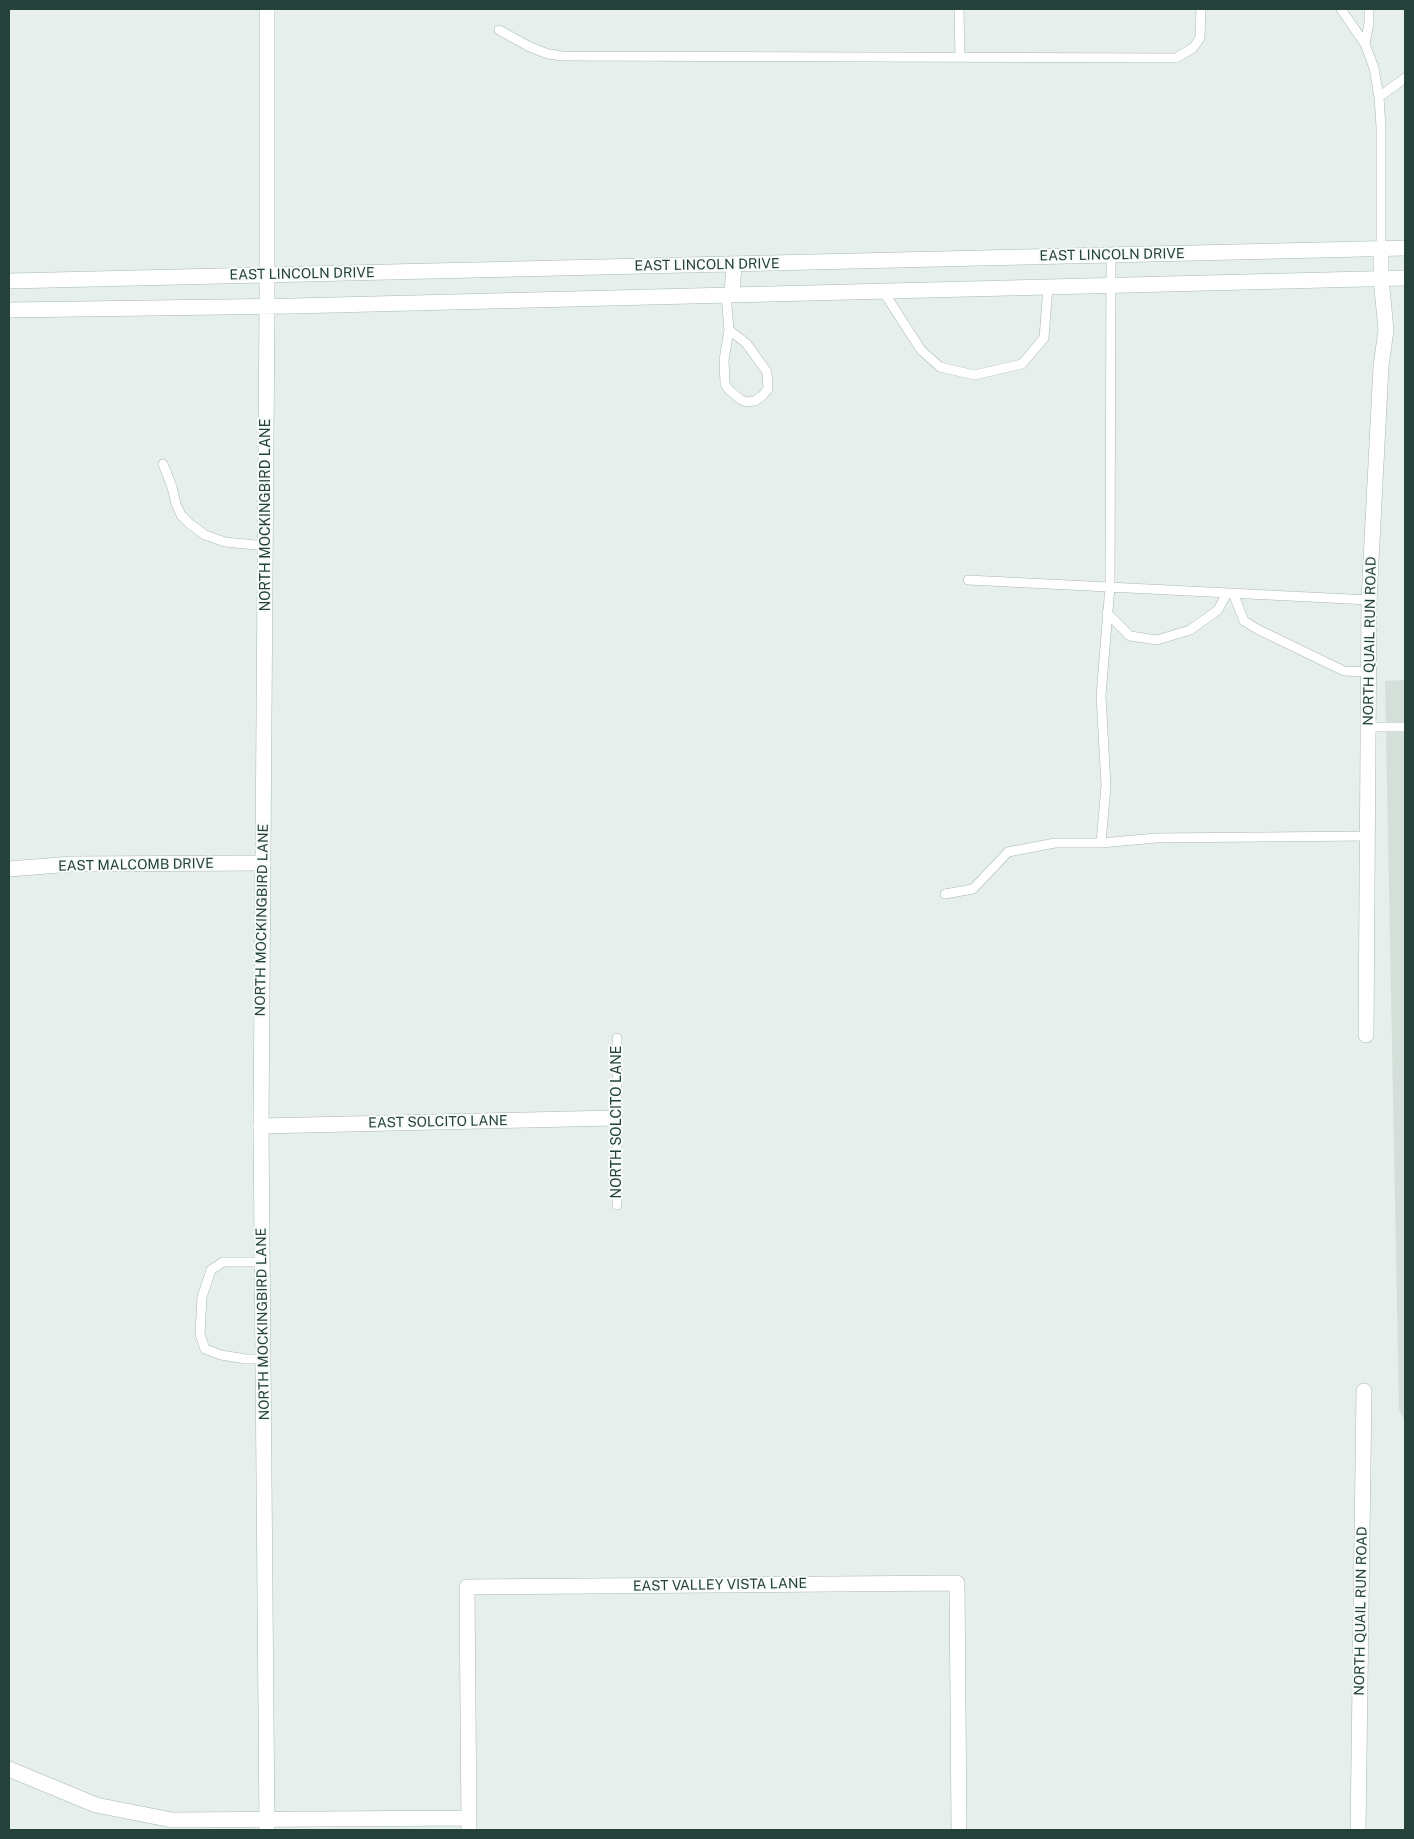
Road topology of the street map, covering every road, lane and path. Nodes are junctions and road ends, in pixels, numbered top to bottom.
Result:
1 (267, 9) edge
2 (959, 9) edge
3 (1201, 9) edge
4 (1341, 9) edge
5 (1369, 9) edge
6 (499, 30) dead end
7 (1364, 44) junction
8 (960, 57) junction
9 (1405, 78) edge
10 (1379, 97) junction
11 (1381, 248) junction
12 (1405, 248) edge
13 (1111, 255) junction
14 (734, 264) junction
15 (267, 275) junction
16 (1381, 278) junction
17 (1405, 278) edge
18 (9, 282) edge
19 (1111, 286) junction
20 (1048, 287) junction
21 (883, 291) junction
22 (729, 295) junction
23 (267, 306) junction
24 (9, 310) edge
25 (729, 330) junction
26 (163, 464) dead end
27 (266, 546) junction
28 (968, 580) dead end
29 (1110, 586) junction
30 (1230, 593) junction
31 (1369, 600) junction
32 (1107, 613) junction
33 (1369, 672) junction
34 (1369, 727) junction
35 (1405, 727) edge
36 (1368, 836) junction
37 (1101, 842) junction
38 (263, 863) junction
39 (9, 870) edge
40 (945, 894) dead end
41 (1366, 1035) dead end
42 (617, 1038) dead end
43 (615, 1118) junction
44 (261, 1126) junction
45 (617, 1205) dead end
46 (262, 1262) junction
47 (263, 1359) junction
48 (1364, 1391) dead end
49 (9, 1769) edge
50 (469, 1824) edge
51 (267, 1825) edge
52 (959, 1830) edge
53 (1358, 1830) edge

1 - 15 street, NORTH MOCKINGBIRD LANE
2 - 8 lane
3 - 8 lane
4 - 7 lane
5 - 7 lane
6 - 8 lane
7 - 10 lane
9 - 10 lane
10 - 11 lane
11 - 12 street, EAST LINCOLN DRIVE
11 - 13 street, EAST LINCOLN DRIVE
11 - 16 street, NORTH QUAIL RUN ROAD
13 - 14 street, EAST LINCOLN DRIVE
13 - 19 lane
14 - 15 street, EAST LINCOLN DRIVE
14 - 22 street
15 - 18 street, EAST LINCOLN DRIVE
15 - 23 street, NORTH MOCKINGBIRD LANE
16 - 17 street
16 - 19 street
16 - 31 street, NORTH QUAIL RUN ROAD
19 - 20 street
19 - 29 lane
20 - 21 street
20 - 21 lane
21 - 22 street
22 - 23 street
22 - 25 lane
23 - 24 street
23 - 27 street, NORTH MOCKINGBIRD LANE
25 - 25 lane
26 - 27 lane
27 - 38 street, NORTH MOCKINGBIRD LANE
28 - 29 lane
29 - 30 lane
29 - 32 lane
30 - 31 lane
30 - 32 lane
30 - 33 lane
31 - 33 street, NORTH QUAIL RUN ROAD
32 - 37 lane
33 - 34 street, NORTH QUAIL RUN ROAD
34 - 35 lane
34 - 36 street, NORTH QUAIL RUN ROAD
36 - 37 lane
36 - 41 street, NORTH QUAIL RUN ROAD
37 - 40 lane
38 - 39 street, EAST MALCOMB DRIVE
38 - 44 street, NORTH MOCKINGBIRD LANE
42 - 43 lane, NORTH SOLCITO LANE
43 - 44 street, EAST SOLCITO LANE
43 - 45 lane, NORTH SOLCITO LANE
44 - 46 street, NORTH MOCKINGBIRD LANE
46 - 47 street, NORTH MOCKINGBIRD LANE
46 - 47 lane
47 - 51 street, NORTH MOCKINGBIRD LANE
48 - 53 street, NORTH QUAIL RUN ROAD
49 - 51 street, EAST VALLEY VISTA LANE
50 - 51 street, EAST VALLEY VISTA LANE
50 - 52 street, EAST VALLEY VISTA LANE

